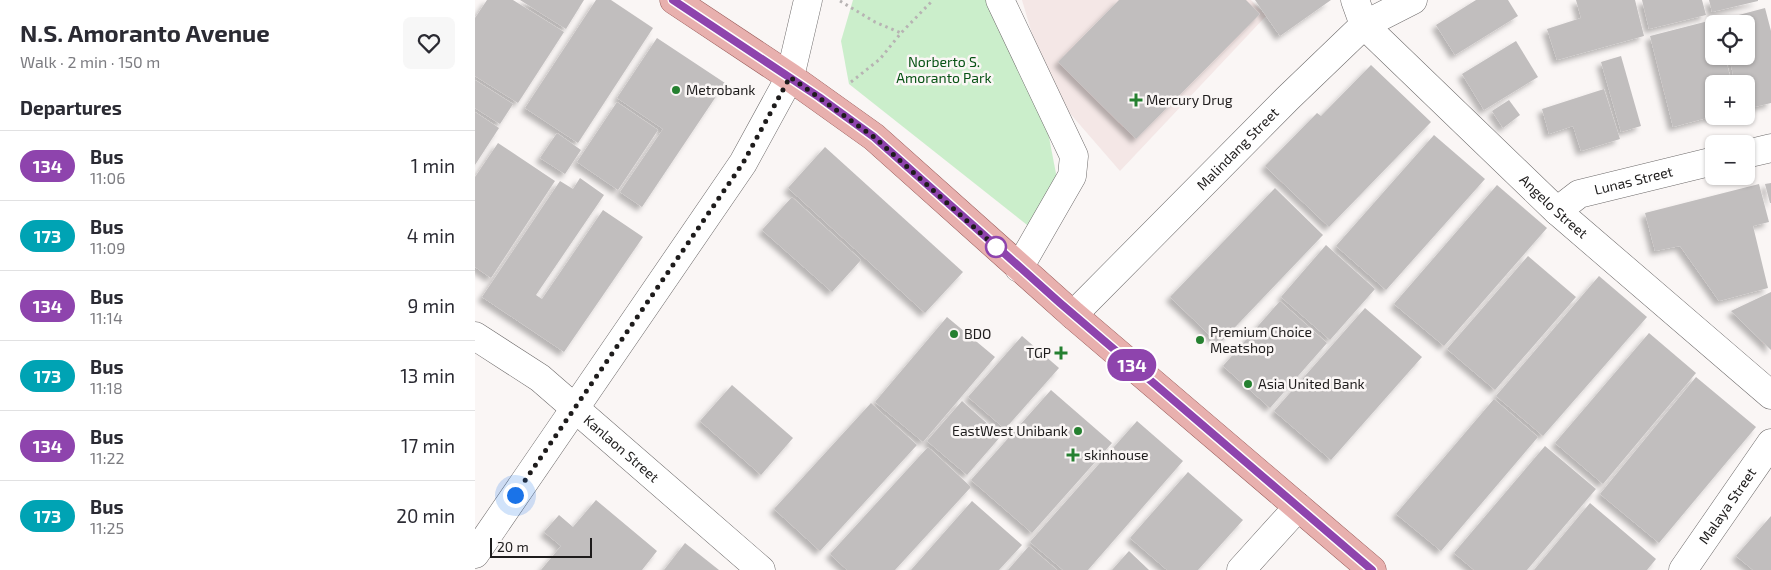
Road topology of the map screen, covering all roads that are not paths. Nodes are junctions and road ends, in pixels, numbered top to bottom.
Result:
1 (673, 0) edge
2 (808, 0) edge
3 (1000, 0) edge
4 (1413, 0) edge
5 (1360, 12) edge
6 (790, 77) junction
7 (1771, 148) edge
8 (1755, 152) edge
9 (1705, 163) edge
10 (1557, 211) junction
11 (1019, 268) junction
12 (1073, 315) junction
13 (475, 336) edge
14 (1771, 395) edge
15 (575, 407) junction
16 (1771, 443) edge
17 (1298, 506) junction
18 (475, 554) edge
19 (761, 570) edge
20 (1241, 570) edge
21 (1372, 570) edge
22 (1683, 570) edge

1 - 6 main road
2 - 6 street
3 - 11 street
4 - 5 street, Malindang Street
5 - 10 street, Angelo Street
5 - 12 street, Malindang Street
6 - 11 main road
6 - 15 street
7 - 8 street
9 - 10 street, Lunas Street
10 - 14 street, Angelo Street
11 - 12 main road
12 - 17 main road
13 - 15 street, Kanlaon Street
15 - 18 street
15 - 19 street, Kanlaon Street
16 - 22 street, Malaya Street
17 - 20 street
17 - 21 main road

